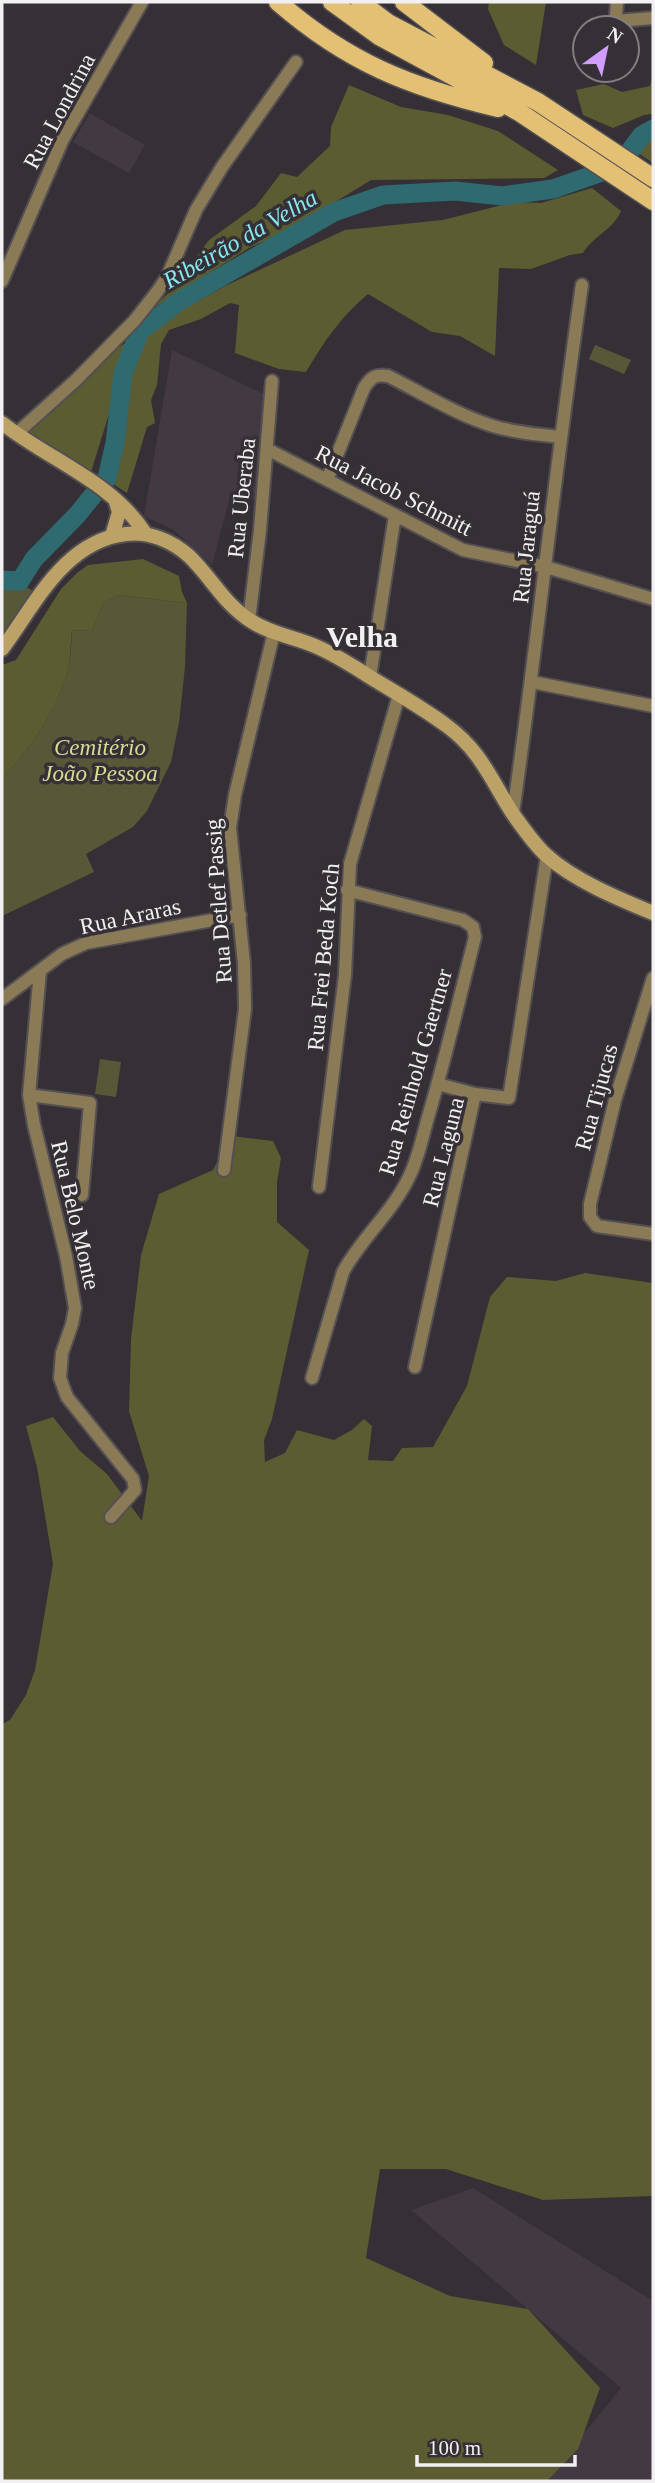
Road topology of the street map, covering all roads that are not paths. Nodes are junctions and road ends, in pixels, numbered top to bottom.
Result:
1 (142, 2) edge
2 (278, 2) edge
3 (332, 2) edge
4 (360, 2) edge
5 (404, 2) edge
6 (296, 62) dead end
7 (538, 102) junction
8 (519, 112) junction
9 (653, 178) edge
10 (649, 199) edge
11 (2, 281) edge
12 (582, 285) dead end
13 (272, 381) dead end
14 (2, 423) edge
15 (16, 433) junction
16 (559, 437) junction
17 (267, 449) junction
18 (327, 480) junction
19 (125, 514) junction
20 (395, 515) junction
21 (116, 535) junction
22 (546, 567) junction
23 (653, 599) edge
24 (249, 620) junction
25 (274, 632) junction
26 (2, 649) edge
27 (370, 677) junction
28 (532, 682) junction
29 (399, 695) junction
30 (653, 706) edge
31 (513, 813) junction
32 (547, 856) junction
33 (347, 890) junction
34 (653, 913) edge
35 (240, 915) junction
36 (40, 971) junction
37 (653, 978) edge
38 (2, 999) edge
39 (438, 1084) junction
40 (475, 1094) junction
41 (29, 1095) junction
42 (224, 1170) dead end
43 (320, 1187) dead end
44 (82, 1195) dead end
45 (653, 1234) edge
46 (415, 1367) dead end
47 (312, 1378) dead end
48 (111, 1517) dead end

1 - 11 street, Rua Londrina
2 - 8 main road
3 - 8 main road
4 - 7 main road
5 - 7 main road
6 - 15 street
7 - 9 main road
8 - 10 main road
12 - 16 street, Rua Jaraguá
13 - 17 street, Rua Uberaba
14 - 15 main road
15 - 19 main road
16 - 18 street
16 - 22 street, Rua Jaraguá
17 - 18 street, Rua Jacob Schmitt
17 - 24 street, Rua Uberaba
18 - 20 street, Rua Jacob Schmitt
19 - 21 main road
19 - 21 main road
19 - 24 main road
20 - 22 street, Rua Jacob Schmitt
20 - 27 street
21 - 26 main road
22 - 23 street, Rua Jacob Schmitt
22 - 28 street, Rua Jaraguá
24 - 25 main road
25 - 27 main road
25 - 35 street, Rua Detlef Passig
27 - 29 main road
28 - 30 street
28 - 31 street, Rua Jaraguá
29 - 31 main road
29 - 33 street, Rua Frei Beda Koch
31 - 32 main road
32 - 34 main road
32 - 40 street, Rua Laguna
33 - 39 street, Rua Reinhold Gaertner
33 - 43 street, Rua Frei Beda Koch
35 - 36 street, Rua Araras
35 - 42 street, Rua Detlef Passig
36 - 38 street, Rua Araras
36 - 41 street, Rua Belo Monte
37 - 45 street, Rua Tijucas
39 - 40 street
39 - 47 street, Rua Reinhold Gaertner
40 - 46 street, Rua Laguna
41 - 44 street
41 - 48 street, Rua Belo Monte

